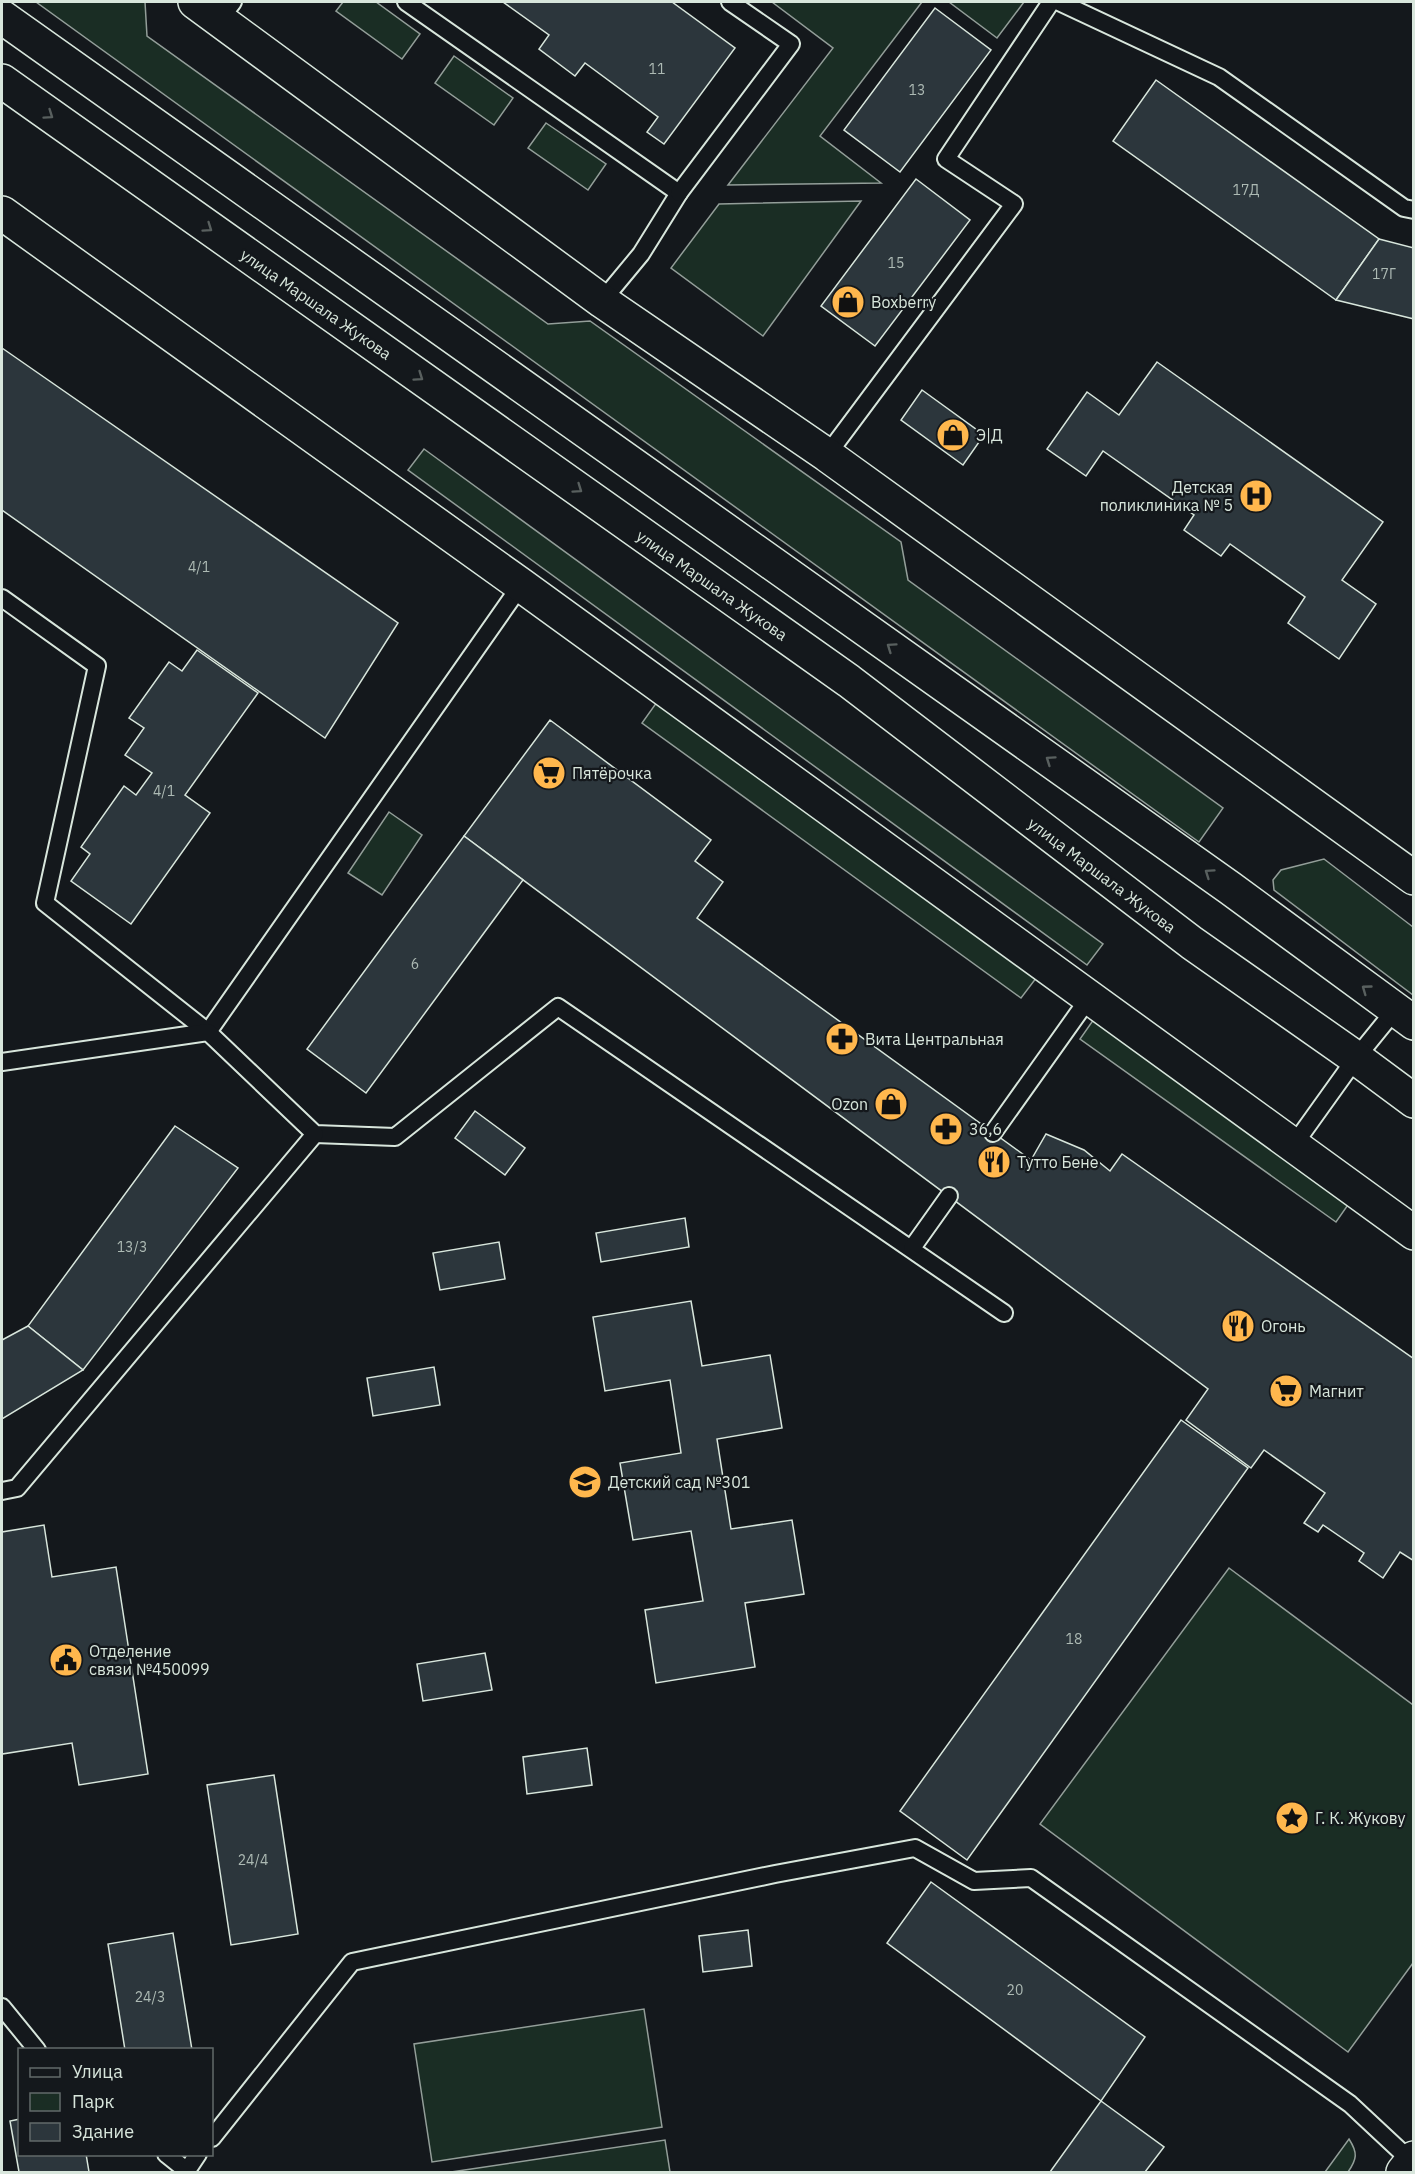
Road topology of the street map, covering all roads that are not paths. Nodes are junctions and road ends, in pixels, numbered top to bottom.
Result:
1 (406, 2) edge
2 (730, 2) edge
3 (1051, 2) edge
4 (1059, 2) edge
5 (216, 7) edge
6 (2, 17) edge
7 (2, 81) edge
8 (679, 193) junction
9 (1413, 210) edge
10 (2, 213) edge
11 (602, 301) junction
12 (827, 455) junction
13 (521, 585) junction
14 (2, 598) edge
15 (1413, 878) edge
16 (1089, 998) junction
17 (1404, 1016) edge
18 (208, 1032) junction
19 (1356, 1058) junction
20 (2, 1062) edge
21 (1413, 1101) edge
22 (993, 1133) dead end
23 (315, 1134) junction
24 (1293, 1146) junction
25 (949, 1196) dead end
26 (1413, 1233) edge
27 (912, 1248) junction
28 (1004, 1313) dead end
29 (2, 1491) edge
30 (2, 2007) edge
31 (36, 2048) edge
32 (213, 2137) edge
33 (168, 2156) edge
34 (197, 2156) edge
35 (1409, 2164) edge
36 (186, 2171) edge

1 - 8 lane
2 - 8 lane
3 - 12 lane
4 - 9 lane
5 - 11 main road
17 -> 6 main road
7 -> 19 main road, улица Маршала Жукова
8 - 11 lane
10 - 13 main road
11 - 12 main road
12 - 15 main road
13 - 16 main road
13 - 18 lane
14 - 18 lane
16 - 22 lane
16 - 24 main road
17 - 19 lane
18 - 20 lane
18 - 23 lane
19 - 21 main road, улица Маршала Жукова
19 - 24 lane
23 - 27 lane
23 - 29 lane
24 - 26 main road
25 - 27 lane
27 - 28 lane
30 - 31 lane
32 - 35 lane
33 - 36 lane
34 - 36 lane

